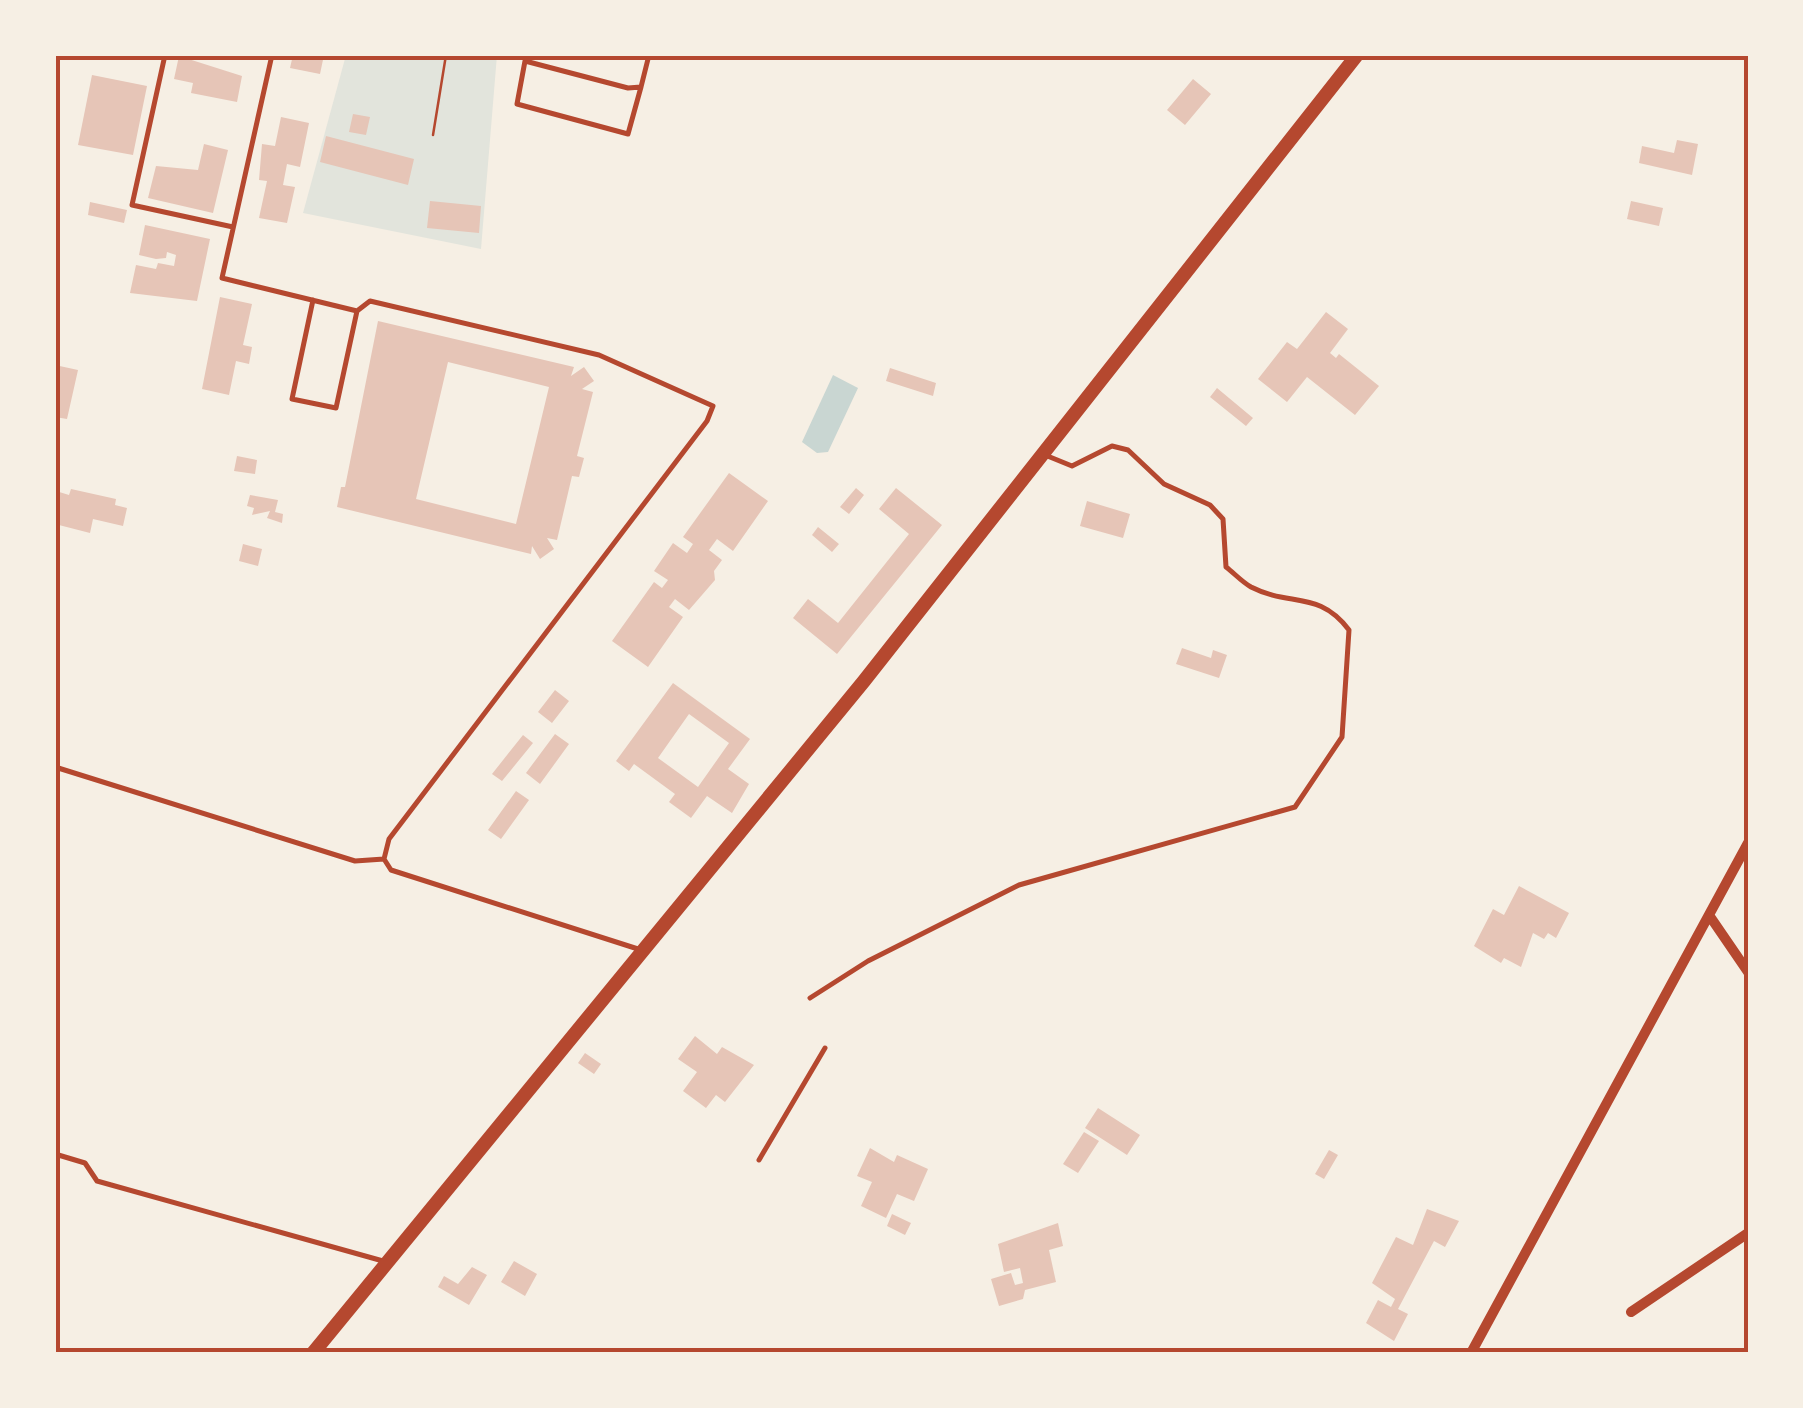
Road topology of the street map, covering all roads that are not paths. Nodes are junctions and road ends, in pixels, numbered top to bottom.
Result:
1 (165, 55) edge
2 (272, 55) edge
3 (649, 55) edge
4 (1357, 55) edge
5 (640, 86) junction
6 (232, 227) junction
7 (312, 300) junction
8 (357, 311) junction
9 (1042, 454) junction
10 (55, 767) edge
11 (1748, 843) edge
12 (384, 858) junction
13 (1709, 914) junction
14 (641, 950) junction
15 (1748, 972) edge
16 (810, 998) dead end
17 (825, 1048) dead end
18 (55, 1154) edge
19 (759, 1160) dead end
20 (1748, 1233) edge
21 (386, 1262) junction
22 (1631, 1312) dead end
23 (313, 1353) edge
24 (1471, 1353) edge

1 - 6 lane
2 - 6 lane
3 - 5 lane
4 - 9 main road
5 - 5 lane
6 - 7 lane
7 - 8 lane
7 - 8 lane
8 - 12 lane
9 - 14 main road
9 - 16 lane
10 - 12 lane
11 - 13 street
12 - 14 lane
13 - 15 street
13 - 24 street
14 - 21 main road
17 - 19 lane
18 - 21 lane
20 - 22 street
21 - 23 main road

